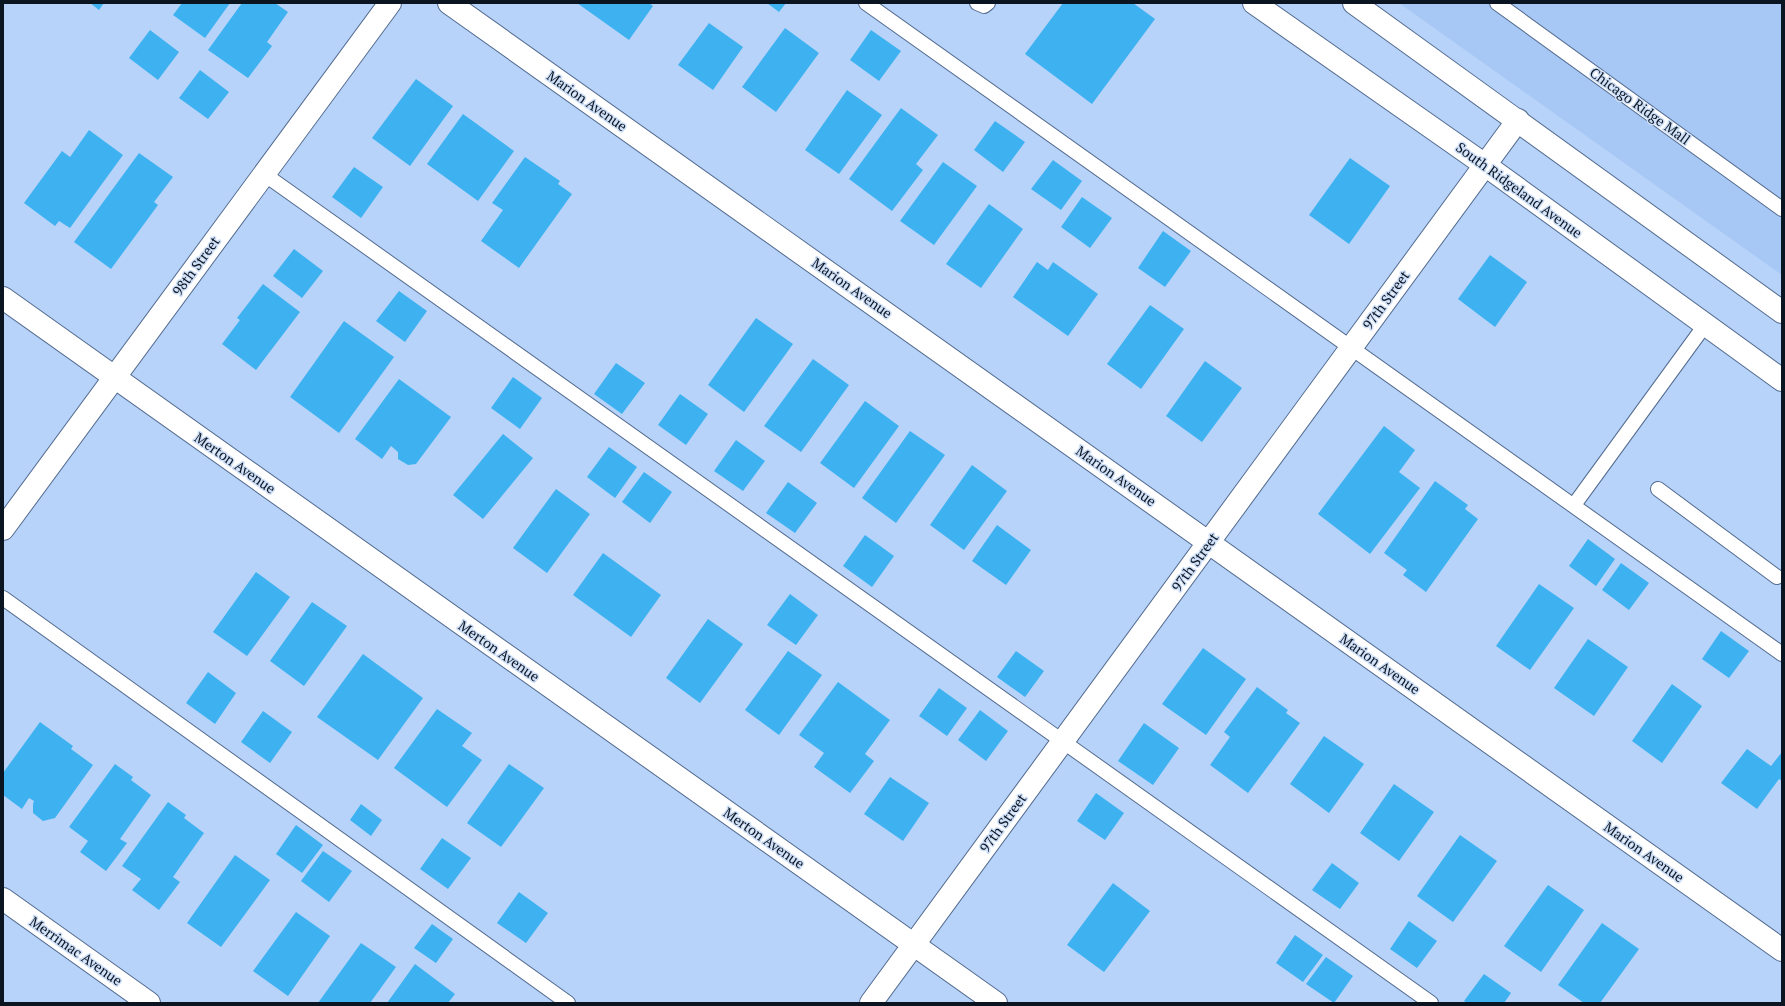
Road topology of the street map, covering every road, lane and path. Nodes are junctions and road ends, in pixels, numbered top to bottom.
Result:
1 (390, 3) edge
2 (449, 3) edge
3 (866, 3) edge
4 (977, 3) edge
5 (988, 3) edge
6 (1254, 3) edge
7 (1354, 3) edge
8 (1497, 3) edge
9 (1518, 120) junction
10 (1485, 165) junction
11 (264, 174) junction
12 (1782, 209) edge
13 (3, 298) edge
14 (1782, 312) edge
15 (1705, 325) junction
16 (1352, 348) junction
17 (114, 377) junction
18 (1782, 380) edge
19 (1658, 489) dead end
20 (1574, 505) junction
21 (3, 529) edge
22 (1209, 542) junction
23 (1780, 576) edge
24 (3, 598) edge
25 (1782, 654) edge
26 (1063, 741) junction
27 (3, 899) edge
28 (914, 945) junction
29 (1782, 950) edge
30 (149, 1003) edge
31 (568, 1003) edge
32 (871, 1003) edge
33 (996, 1003) edge
34 (1431, 1003) edge

1 - 11 street, 98th Street
2 - 22 street, Marion Avenue
3 - 16 lane
4 - 5 lane
6 - 10 street, South Ridgeland Avenue
7 - 9 street
8 - 12 lane, Chicago Ridge Mall
9 - 10 street, 97th Street
9 - 14 street
10 - 15 street, South Ridgeland Avenue
10 - 16 street, 97th Street
11 - 17 street, 98th Street
11 - 26 lane
13 - 17 street, Merton Avenue
15 - 18 street, South Ridgeland Avenue
15 - 20 lane
16 - 20 lane
16 - 22 street, 97th Street
17 - 21 street, 98th Street
17 - 28 street, Merton Avenue
19 - 23 lane
20 - 25 lane
22 - 26 street, 97th Street
22 - 29 street, Marion Avenue
24 - 31 lane
26 - 28 street, 97th Street
26 - 34 lane
27 - 30 street, Merrimac Avenue
28 - 32 street, 97th Street
28 - 33 street, Merton Avenue

